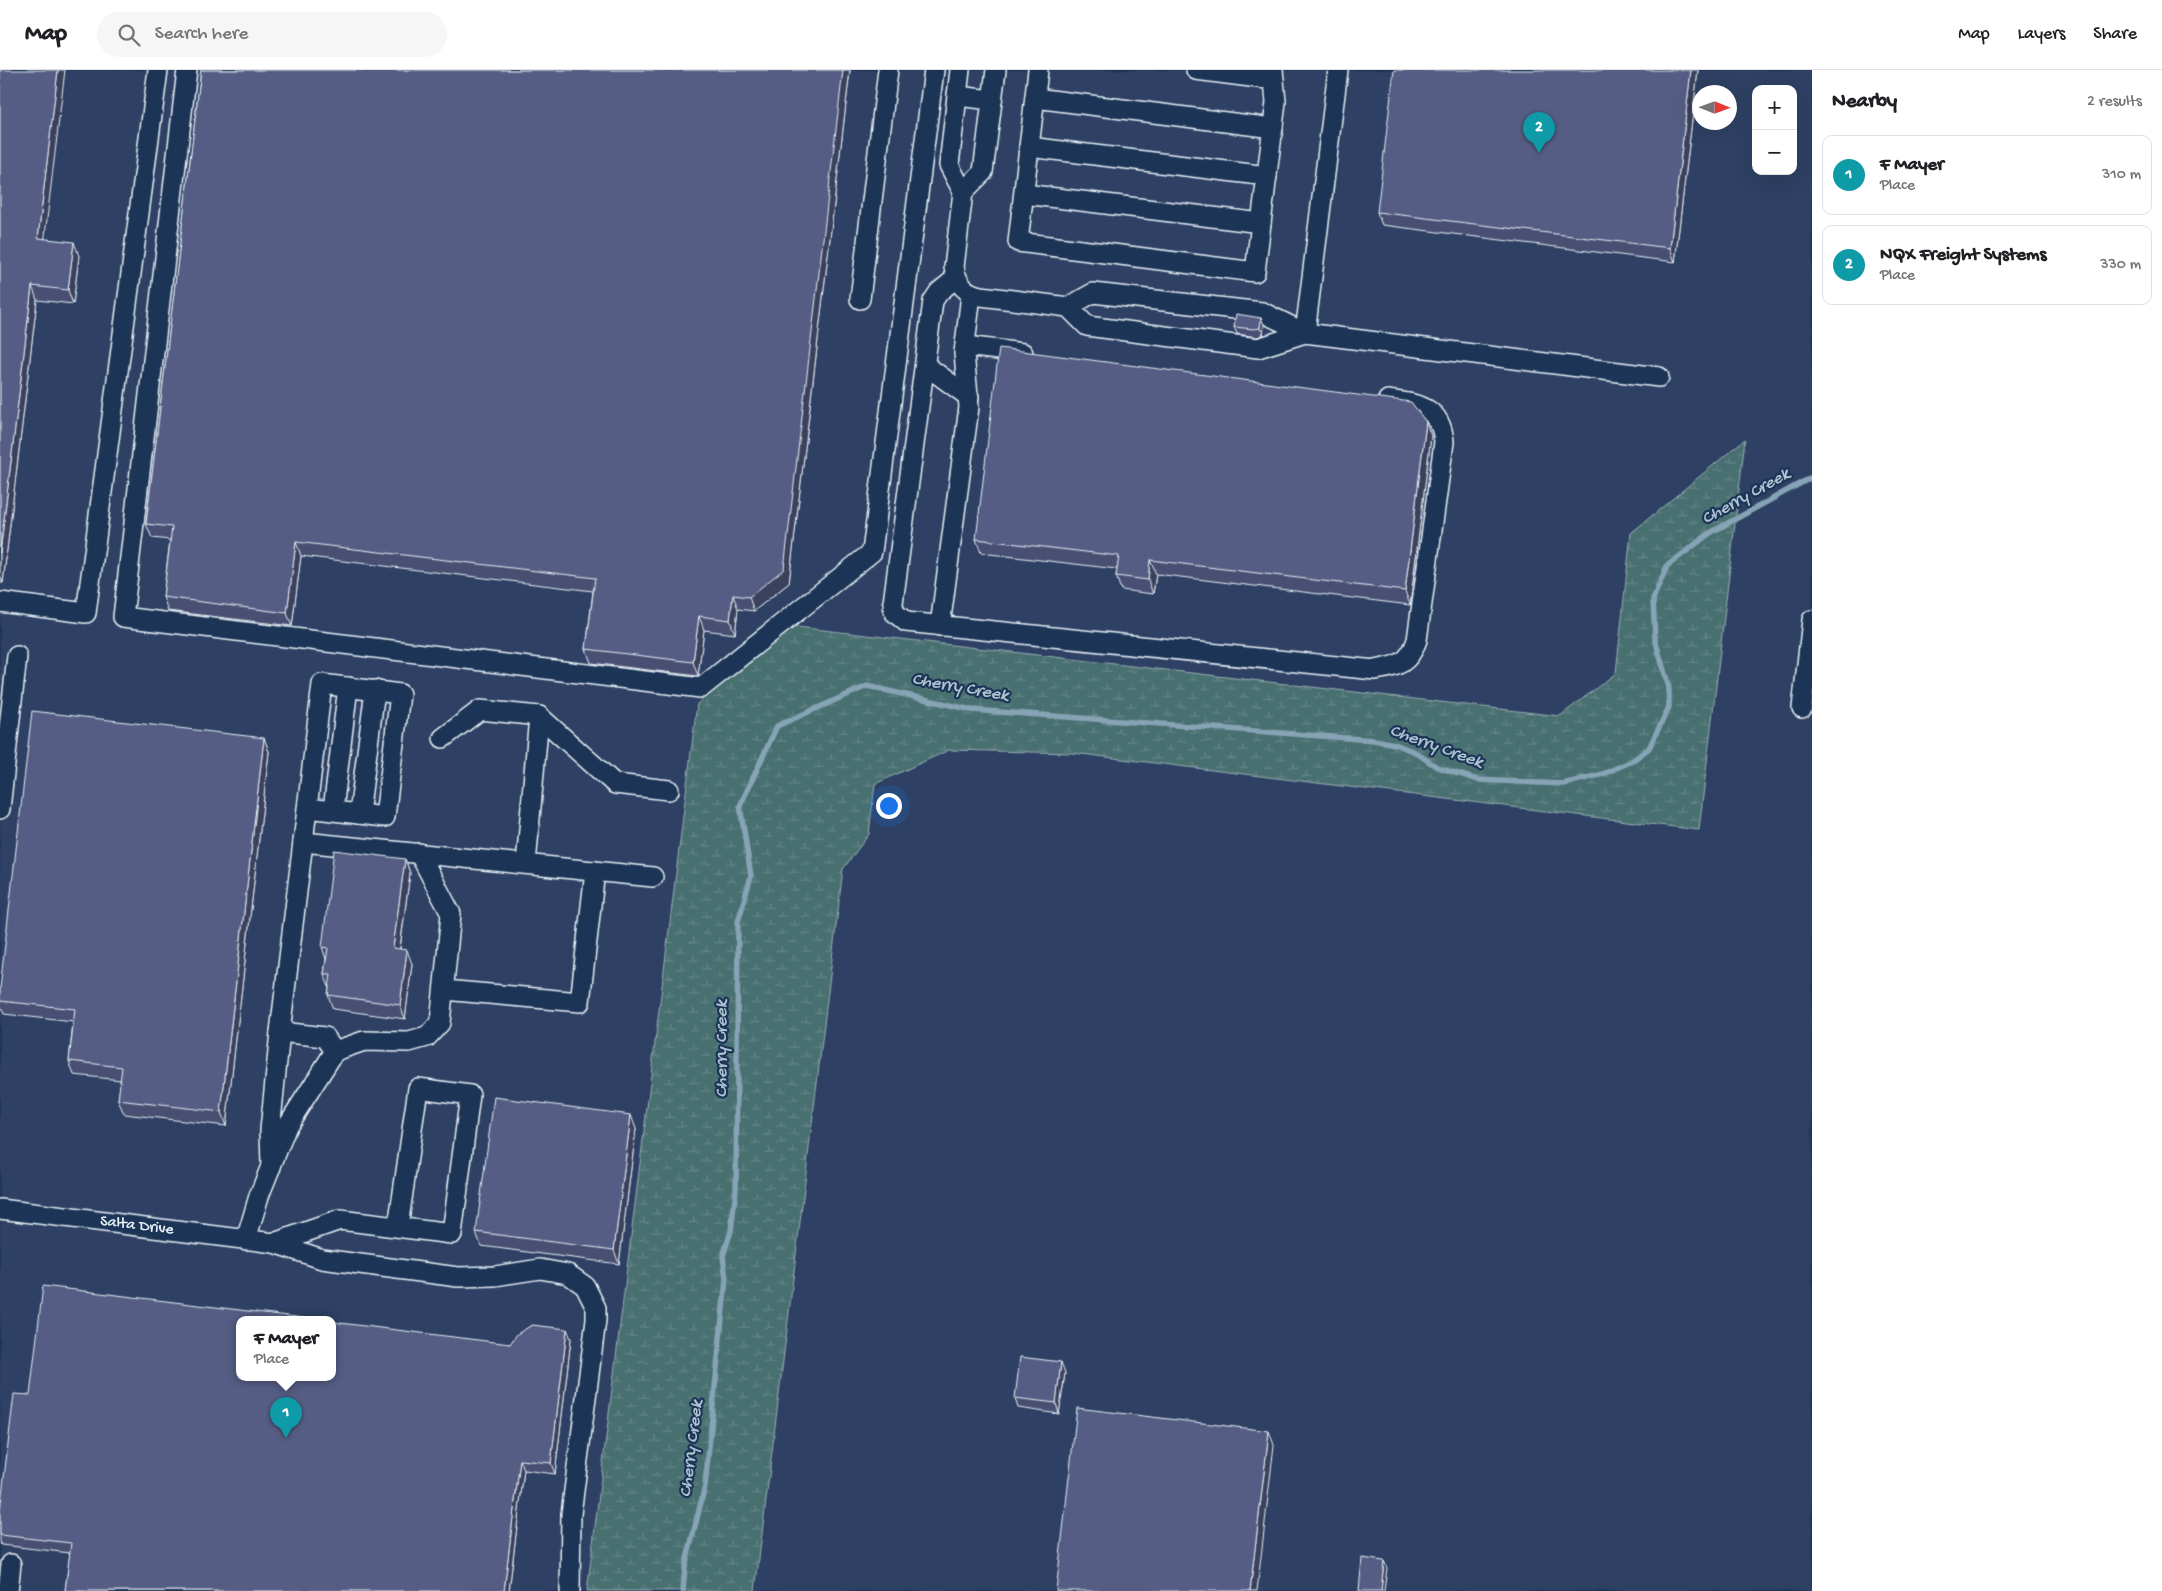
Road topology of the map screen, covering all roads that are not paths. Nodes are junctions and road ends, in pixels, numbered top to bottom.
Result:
1 (158, 70) edge
2 (187, 70) edge
3 (888, 70) edge
4 (934, 70) edge
5 (960, 70) edge
6 (996, 70) edge
7 (1038, 70) edge
8 (1196, 70) edge
9 (1338, 70) edge
10 (1274, 75) edge
11 (957, 96) junction
12 (1035, 98) junction
13 (992, 100) junction
14 (1273, 128) junction
15 (1029, 147) junction
16 (1267, 176) junction
17 (963, 192) junction
18 (1024, 194) junction
19 (1261, 223) junction
20 (956, 278) junction
21 (971, 294) junction
22 (860, 299) dead end
23 (1068, 307) junction
24 (1305, 333) junction
25 (965, 346) junction
26 (1044, 356) edge
27 (925, 365) junction
28 (1659, 377) dead end
29 (969, 397) junction
30 (1368, 398) edge
31 (0, 602) edge
32 (1812, 620) edge
33 (940, 626) junction
34 (17, 656) dead end
35 (348, 687) junction
36 (375, 690) junction
37 (1802, 708) dead end
38 (539, 716) junction
39 (443, 738) dead end
40 (669, 790) dead end
41 (307, 808) junction
42 (0, 809) edge
43 (333, 810) junction
44 (359, 814) junction
45 (303, 842) junction
46 (419, 853) junction
47 (526, 864) junction
48 (594, 871) junction
49 (653, 877) dead end
50 (444, 990) junction
51 (280, 1032) junction
52 (335, 1052) junction
53 (271, 1167) junction
54 (0, 1208) edge
55 (398, 1227) junction
56 (246, 1240) junction
57 (274, 1243) junction
58 (11, 1564) dead end
59 (8, 1591) edge
60 (570, 1591) edge

1 - 31 street
2 - 4 street
3 - 22 street
5 - 11 street
6 - 13 street
7 - 12 street
8 - 10 street
9 - 24 street
10 - 14 street
11 - 13 street
11 - 17 street
12 - 14 street
12 - 15 street
13 - 17 street
14 - 16 street
15 - 16 street
15 - 18 street
16 - 19 street
17 - 20 street
18 - 19 street
18 - 19 street
20 - 21 street
20 - 27 street
21 - 23 street
21 - 25 street
23 - 24 street
23 - 24 street
24 - 28 street
25 - 26 street
25 - 29 street
27 - 29 street
27 - 33 street
29 - 33 street
30 - 33 street
32 - 37 street
34 - 42 street
35 - 36 street
35 - 41 street
35 - 43 street
36 - 44 street
36 - 44 street
38 - 39 street
38 - 40 street
38 - 47 street
41 - 43 street
41 - 45 street
43 - 44 street
45 - 46 street
45 - 51 street
46 - 47 street
46 - 50 street
47 - 48 street
48 - 49 street
48 - 50 street
50 - 52 street
51 - 52 street
51 - 53 street
52 - 53 street
53 - 56 street
54 - 56 street, Salta Drive
55 - 55 street
55 - 57 street
56 - 57 street, Salta Drive
57 - 60 street
58 - 59 street

